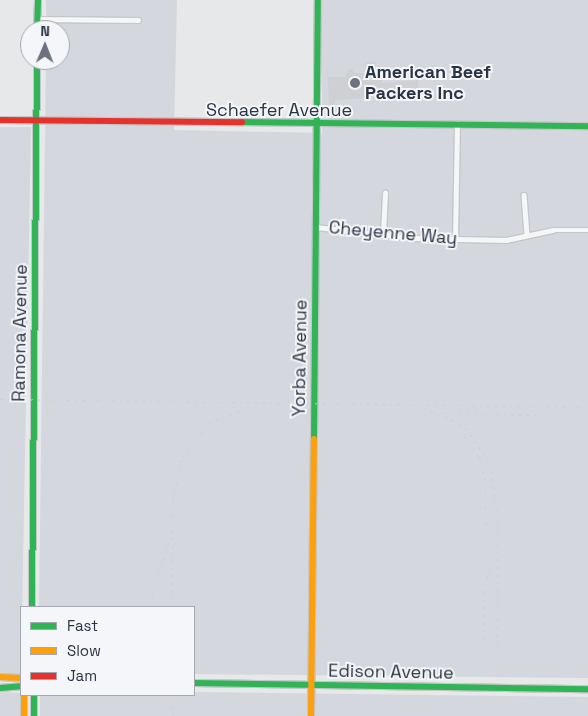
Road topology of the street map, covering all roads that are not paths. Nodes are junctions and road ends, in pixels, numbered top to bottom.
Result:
1 (38, 0) edge
2 (318, 0) edge
3 (37, 19) joint
4 (138, 20) dead end
5 (37, 70) edge
6 (0, 120) edge
7 (37, 121) junction
8 (457, 124) junction
9 (317, 125) junction
10 (588, 126) edge
11 (385, 193) dead end
12 (524, 195) dead end
13 (316, 227) junction
14 (588, 230) edge
15 (383, 234) junction
16 (527, 235) junction
17 (455, 239) junction
18 (32, 606) edge
19 (0, 677) edge
20 (20, 678) edge
21 (195, 683) edge
22 (20, 686) edge
23 (312, 686) junction
24 (0, 688) edge
25 (588, 689) edge
26 (24, 696) edge
27 (34, 696) edge
28 (24, 716) edge
29 (34, 716) edge
30 (311, 716) edge

1 - 3 street
2 - 9 street, Yorba Avenue
3 - 4 street
5 - 7 street, Ramona Avenue
6 - 7 street, Schaefer Avenue
7 - 9 street, Schaefer Avenue
7 - 18 street, Ramona Avenue
8 - 9 street, Schaefer Avenue
8 - 10 street, Schaefer Avenue
8 - 17 street
9 - 13 street, Yorba Avenue
11 - 15 street
12 - 16 street
13 - 15 street, Cheyenne Way
13 - 23 street, Yorba Avenue
14 - 16 street, Cheyenne Way
15 - 17 street, Cheyenne Way
16 - 17 street, Cheyenne Way
19 - 20 street
21 - 23 street, Edison Avenue
22 - 24 street
23 - 25 street, Edison Avenue
23 - 30 street, Yorba Avenue
26 - 28 street
27 - 29 street

